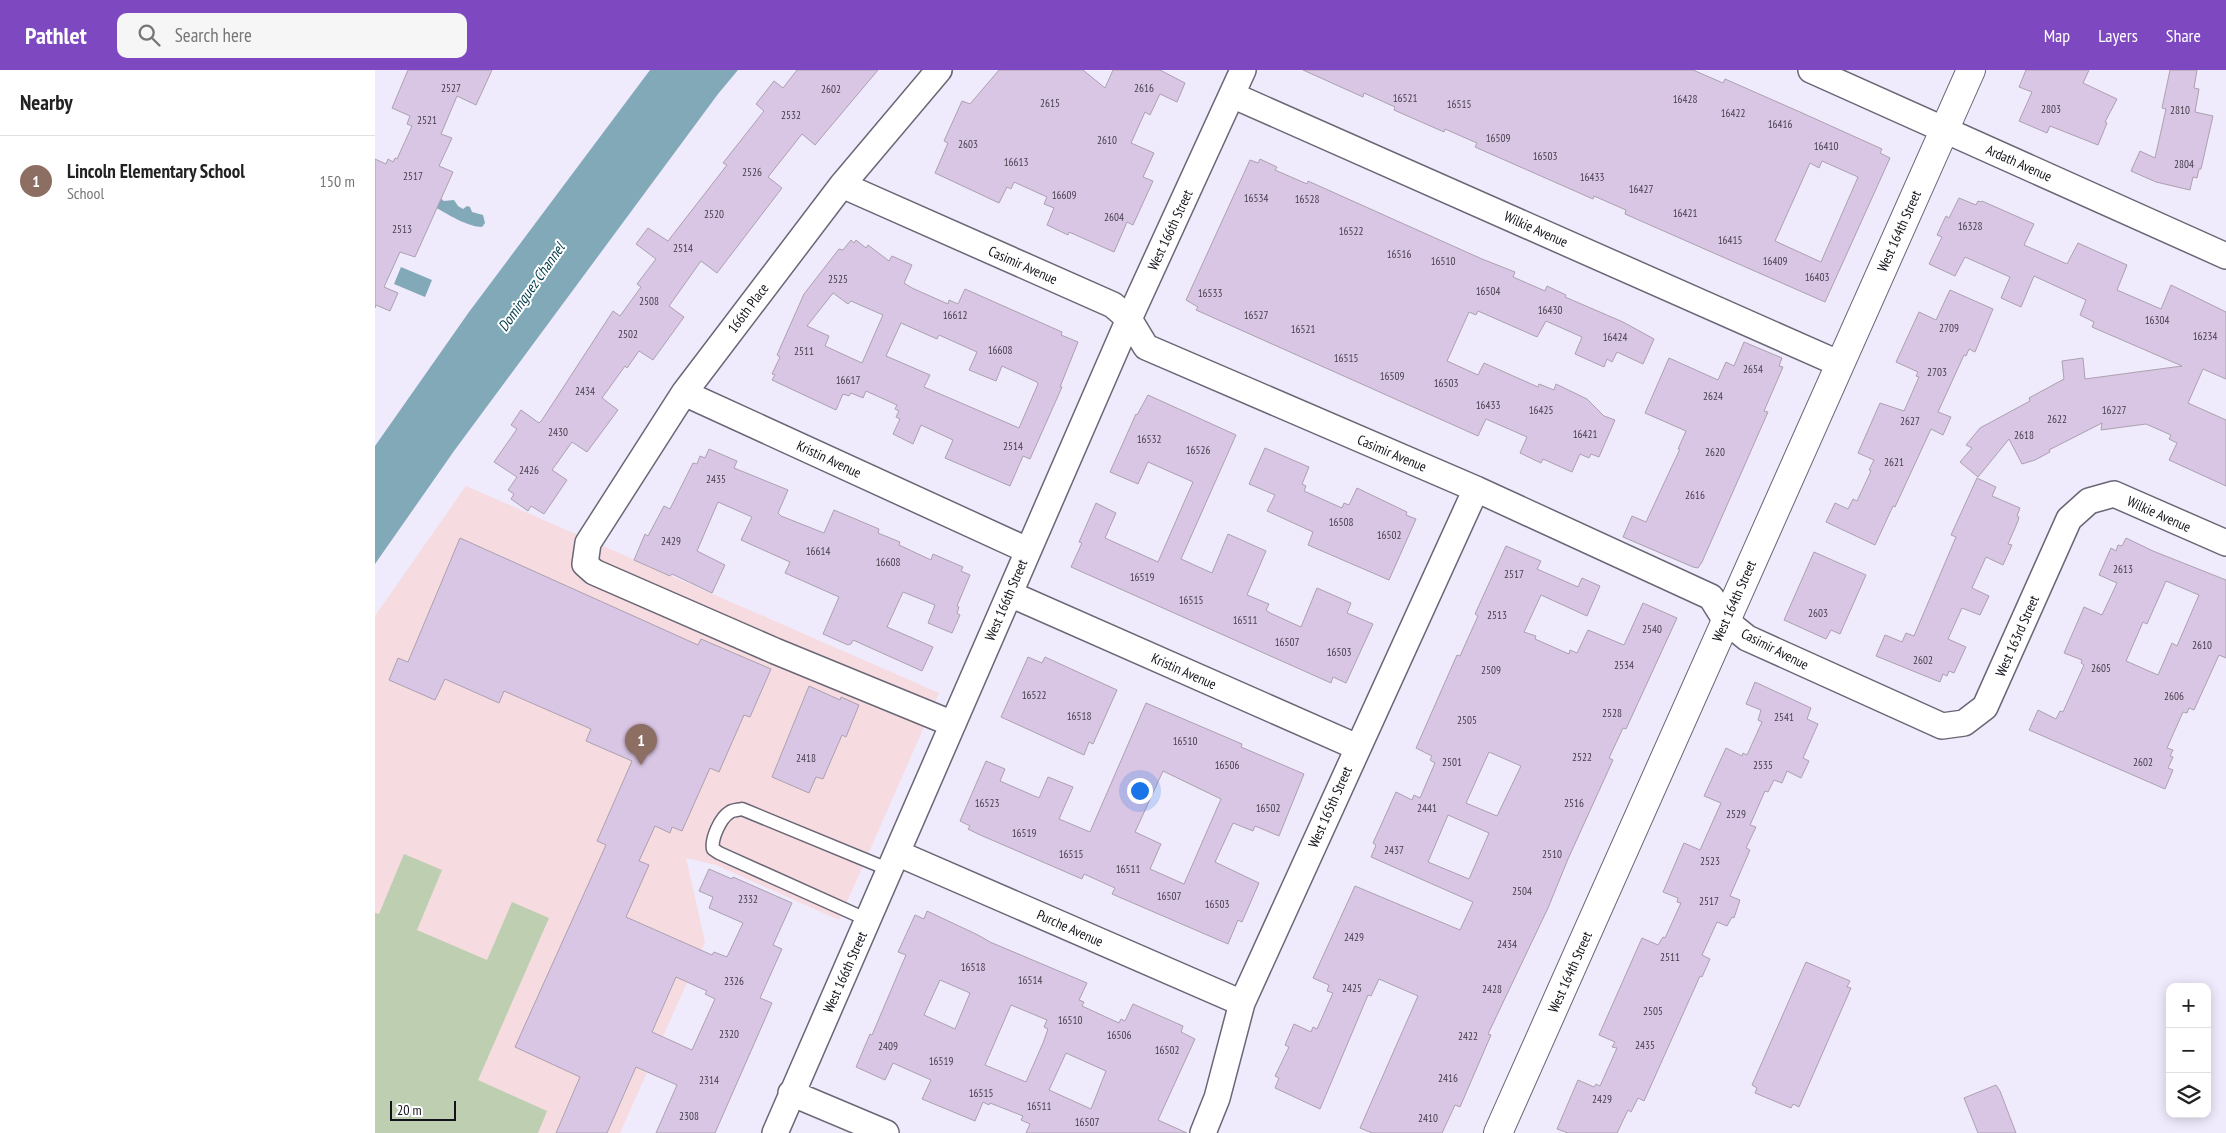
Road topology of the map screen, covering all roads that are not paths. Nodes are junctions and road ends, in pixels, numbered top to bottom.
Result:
1 (939, 70) edge
2 (1243, 70) edge
3 (1811, 70) edge
4 (1971, 70) edge
5 (1233, 95) junction
6 (1944, 129) junction
7 (842, 184) junction
8 (2226, 253) edge
9 (1129, 319) junction
10 (1840, 364) junction
11 (685, 392) junction
12 (1476, 489) junction
13 (2069, 519) joint
14 (2226, 543) edge
15 (1027, 550) junction
16 (1010, 594) junction
17 (1726, 621) junction
18 (953, 724) junction
19 (1942, 726) joint
20 (1357, 747) junction
21 (893, 861) junction
22 (868, 920) junction
23 (1242, 1003) junction
24 (791, 1093) junction
25 (775, 1133) edge
26 (886, 1133) edge
27 (1203, 1133) edge
28 (1498, 1133) edge

1 - 7 street, 166th Place
2 - 5 street, West 166th Street
3 - 6 street, Ardath Avenue
4 - 6 street, West 164th Street
5 - 9 street, West 166th Street
5 - 10 street, Wilkie Avenue
6 - 8 street, Ardath Avenue
6 - 10 street, West 164th Street
7 - 9 street, Casimir Avenue
7 - 11 street, 166th Place
9 - 12 street, Casimir Avenue
9 - 15 street, West 166th Street
10 - 17 street, West 164th Street
11 - 15 street, Kristin Avenue
11 - 18 street, 166th Place
12 - 17 street, Casimir Avenue
12 - 20 street, West 165th Street
13 - 14 street, Wilkie Avenue
13 - 19 street, West 163rd Street
15 - 16 street, West 166th Street
16 - 18 street, West 166th Street
16 - 20 street, Kristin Avenue
17 - 19 street, Casimir Avenue
17 - 28 street, West 164th Street
18 - 21 street, West 166th Street
20 - 23 street, West 165th Street
21 - 22 street, West 166th Street
21 - 22 lane
21 - 23 street, Purche Avenue
22 - 24 street, West 166th Street
23 - 27 street, West 165th Street
24 - 25 street, West 166th Street
24 - 26 street

